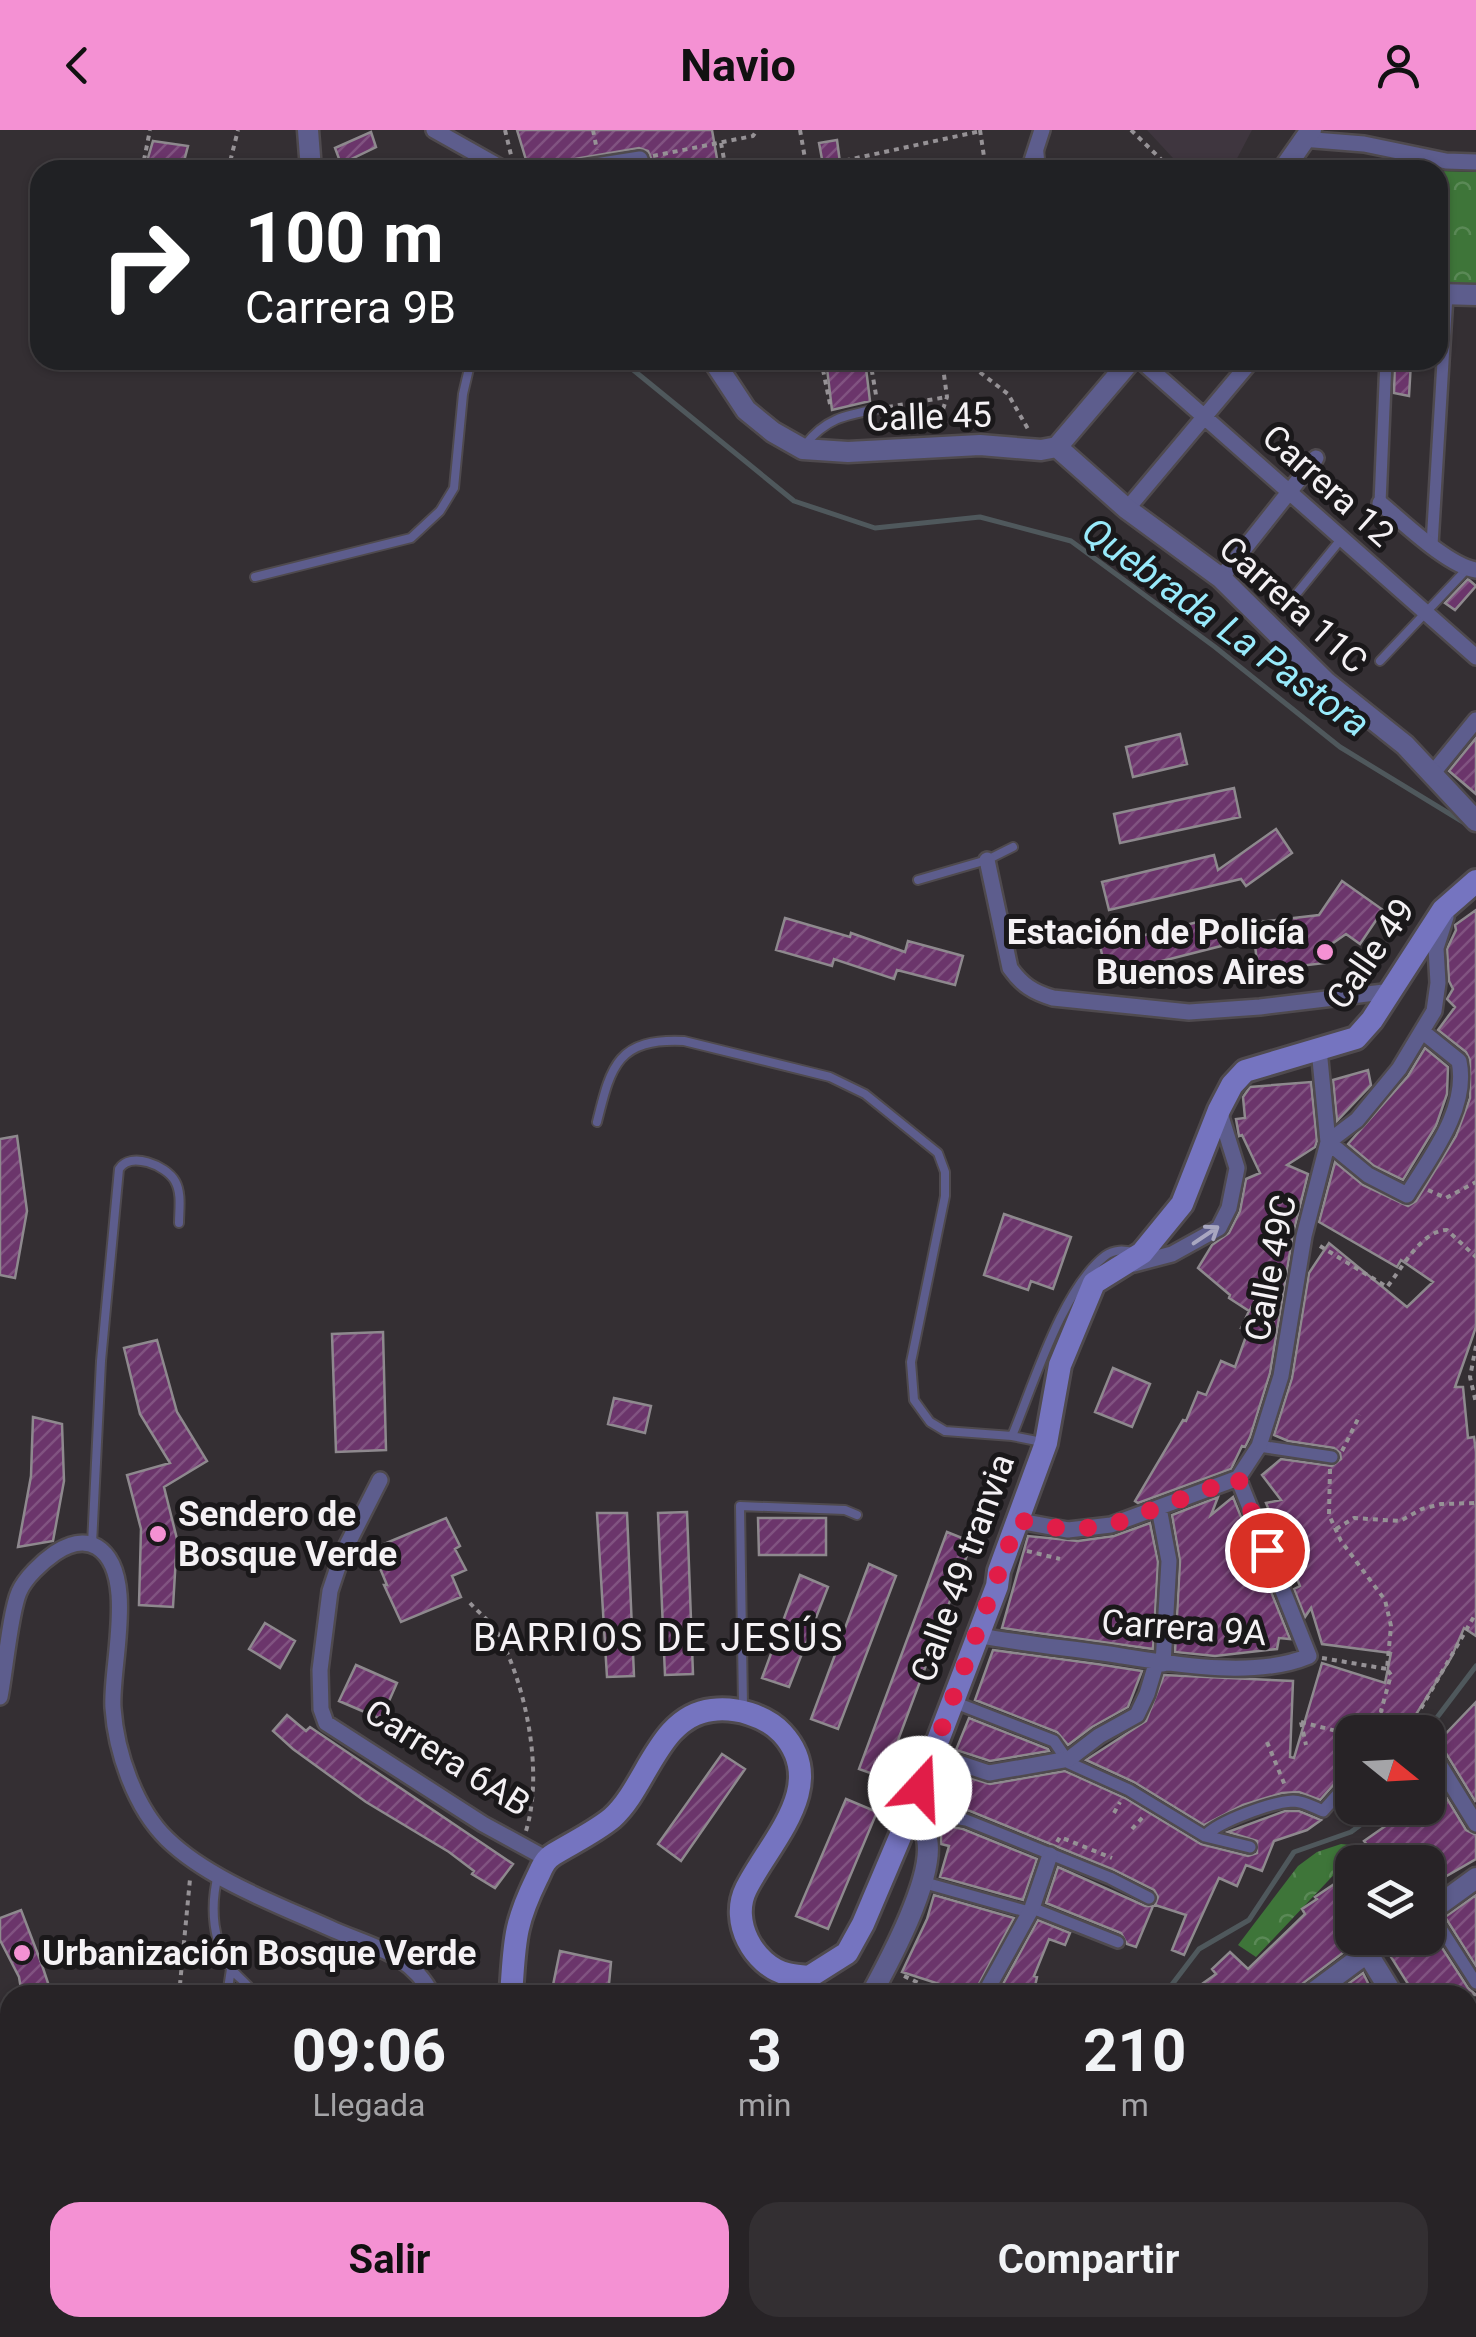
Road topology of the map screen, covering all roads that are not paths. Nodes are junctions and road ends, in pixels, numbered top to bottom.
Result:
1 (308, 130) edge
2 (434, 130) edge
3 (1306, 134) edge
4 (1474, 158) edge
5 (640, 159) road end
6 (310, 160) edge
7 (501, 160) edge
8 (634, 160) edge
9 (1289, 160) edge
10 (1448, 295) edge
11 (1476, 295) edge
12 (468, 370) edge
13 (720, 370) edge
14 (1122, 370) edge
15 (1151, 370) edge
16 (1243, 370) edge
17 (1386, 370) edge
18 (1439, 370) edge
19 (878, 409) road end
20 (1203, 416) junction
21 (1049, 448) junction
22 (803, 449) junction
23 (1316, 458) dead end
24 (1291, 491) junction
25 (1380, 503) joint
26 (1126, 509) junction
27 (1342, 538) junction
28 (1432, 545) junction
29 (1471, 569) edge
30 (255, 577) dead end
31 (1222, 578) junction
32 (1298, 592) dead end
33 (1424, 614) junction
34 (1476, 657) edge
35 (1380, 661) dead end
36 (1476, 720) edge
37 (1432, 774) junction
38 (1476, 820) edge
39 (1013, 847) dead end
40 (987, 860) junction
41 (918, 880) dead end
42 (1476, 881) edge
43 (1444, 910) junction
44 (1392, 991) junction
45 (1423, 1032) junction
46 (1319, 1049) junction
47 (1219, 1110) junction
48 (597, 1122) dead end
49 (1328, 1142) junction
50 (179, 1223) dead end
51 (1142, 1253) junction
52 (1116, 1268) junction
53 (1012, 1436) junction
54 (1046, 1442) junction
55 (1259, 1446) junction
56 (1332, 1457) road end
57 (1238, 1478) junction
58 (380, 1480) dead end
59 (1159, 1508) junction
60 (857, 1515) dead end
61 (1018, 1520) junction
62 (92, 1544) junction
63 (0, 1590) edge
64 (18, 1593) junction
65 (976, 1635) junction
66 (1159, 1664) junction
67 (0, 1697) edge
68 (951, 1701) junction
69 (743, 1712) junction
70 (932, 1754) junction
71 (1069, 1760) junction
72 (1445, 1774) edge
73 (1335, 1797) edge
74 (911, 1811) junction
75 (1476, 1824) edge
76 (1205, 1836) junction
77 (1250, 1847) dead end
78 (1050, 1855) junction
79 (546, 1859) junction
80 (218, 1875) junction
81 (1476, 1878) edge
82 (922, 1882) junction
83 (1149, 1898) dead end
84 (1445, 1900) edge
85 (1030, 1910) junction
86 (1445, 1936) edge
87 (1118, 1942) dead end
88 (1361, 1955) edge
89 (1369, 1955) edge
90 (231, 1969) junction
91 (1476, 1983) edge
92 (229, 1985) edge
93 (246, 1985) edge
94 (425, 1985) edge
95 (512, 1985) edge
96 (876, 1985) edge
97 (989, 1985) edge
98 (1323, 1985) edge
99 (1388, 1985) edge

1 - 6 street
2 - 7 street
3 - 4 street
3 - 9 street
5 - 8 street
10 - 11 street
12 - 30 lane
13 - 22 street
14 - 21 street
15 - 20 street, Carrera 12
16 - 20 street
17 - 25 street
18 - 28 street
19 - 22 lane
20 - 24 street, Carrera 12
20 - 26 street
21 - 22 street, Calle 45
21 - 26 street, Carrera 11C
23 - 24 street
24 - 27 street, Carrera 12
24 - 31 street
25 - 28 street
26 - 31 street, Carrera 11C
27 - 32 lane
27 - 33 street, Carrera 12
28 - 29 street
29 - 33 lane
31 - 37 street, Carrera 11C
33 - 34 street, Carrera 12
33 - 35 lane
36 - 37 street
37 - 38 street, Carrera 11C
39 - 40 lane
40 - 41 lane
40 - 44 street
42 - 43 main road, Calle 49
43 - 44 main road, Calle 49
43 - 45 street
44 - 46 main road, Calle 49
45 - 49 street
45 - 49 street
46 - 47 main road, Calle 49
46 - 49 street
47 - 51 main road, Calle 49
52 -> 47 street
48 - 53 lane
49 - 55 street, Calle 49C
50 - 62 lane
51 - 52 main road, Calle 49
51 - 53 lane
52 - 54 main road, Calle 49 tranvia
53 - 54 lane
54 - 61 main road, Calle 49 tranvia
55 - 56 street
55 - 57 street, Calle 49C
57 - 59 street
57 - 66 street, Carrera 9A
58 - 79 street, Carrera 6AB
59 - 61 street
59 - 66 street
60 - 69 lane
61 - 65 main road, Calle 49 tranvia
62 - 64 street
62 - 80 street
63 - 64 street
64 - 67 street
65 - 66 street, Carrera 9A
65 - 68 main road, Calle 49 tranvia
66 - 71 street
68 - 70 main road, Calle 49 tranvia
68 - 71 street
69 - 74 main road, Calle 49 tranvia
69 - 79 main road
70 - 71 street
70 - 74 main road, Calle 49 tranvia
71 - 76 street
72 - 75 street
73 - 76 street
74 - 78 street
74 - 82 street
76 - 77 street
78 - 83 street
78 - 85 street
79 - 95 main road
80 - 90 lane
80 - 94 street
81 - 84 street
82 - 85 street
82 - 96 street
85 - 87 street
85 - 97 street
86 - 91 street
88 - 98 street
89 - 99 street
90 - 92 lane
90 - 93 lane

